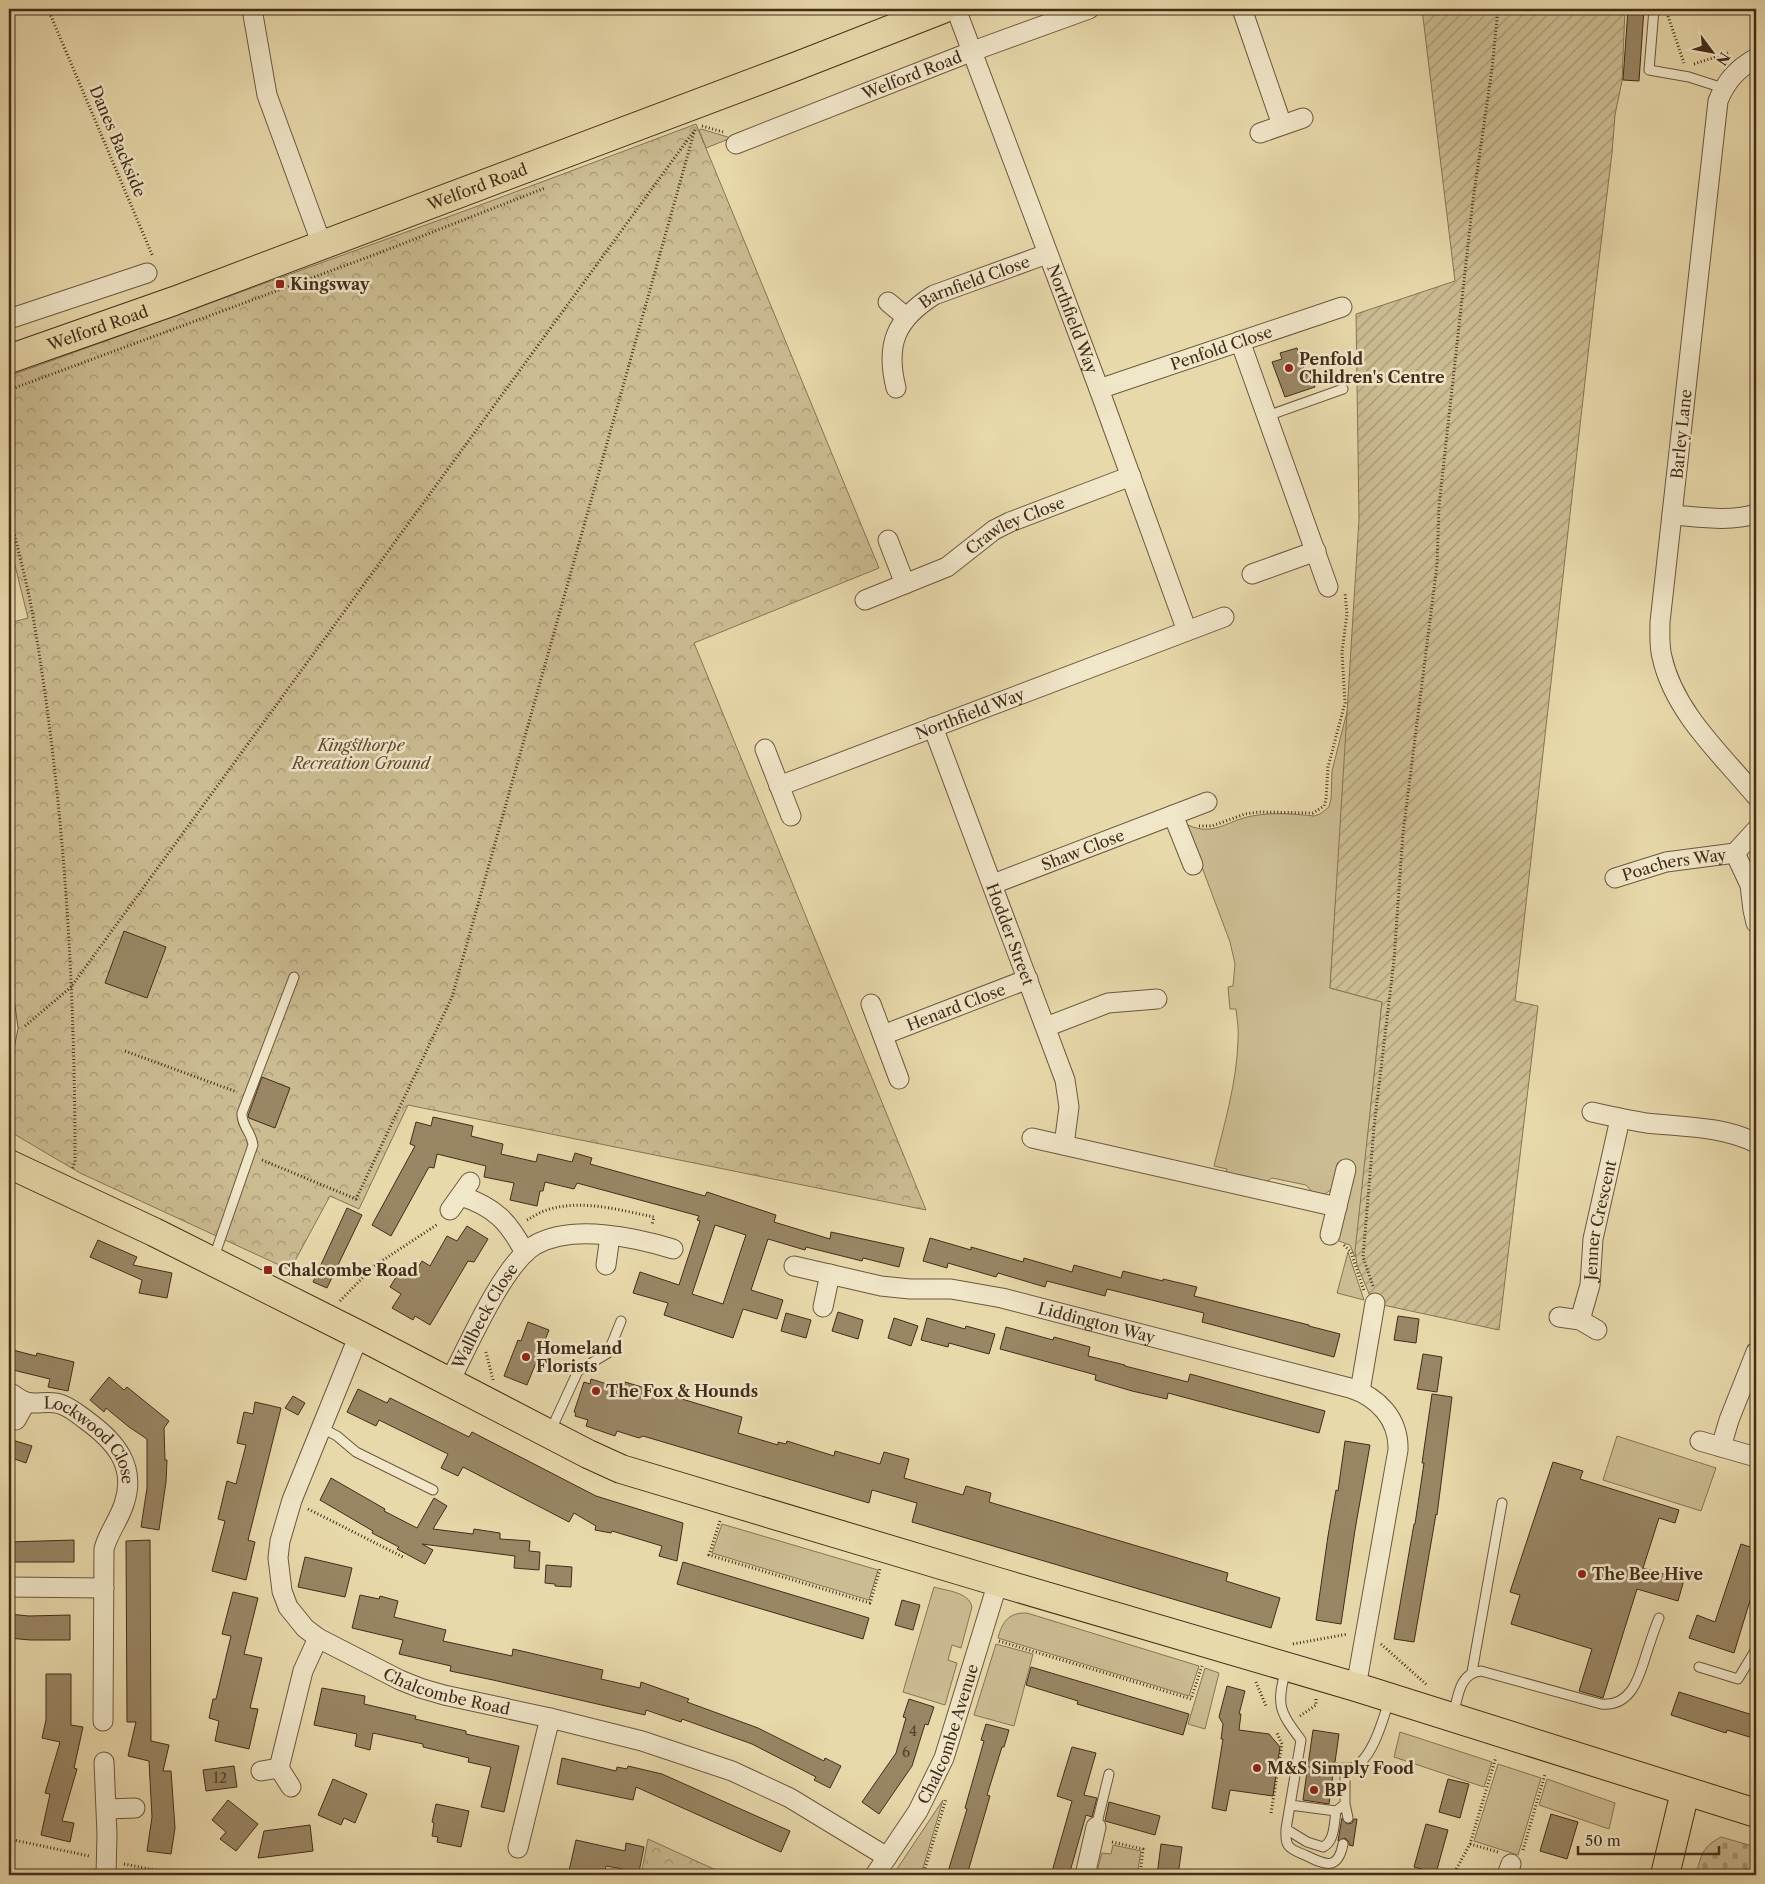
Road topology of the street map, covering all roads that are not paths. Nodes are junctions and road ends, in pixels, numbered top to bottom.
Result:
1 (252, 9) edge
2 (943, 9) edge
3 (956, 9) edge
4 (1089, 9) edge
5 (1242, 9) edge
6 (1654, 9) edge
7 (973, 51) junction
8 (1756, 58) edge
9 (1723, 88) junction
10 (1303, 118) dead end
11 (1282, 125) junction
12 (1260, 133) dead end
13 (736, 144) dead end
14 (322, 246) junction
15 (1047, 254) junction
16 (152, 268) road end
17 (888, 302) dead end
18 (1342, 307) dead end
19 (906, 316) junction
20 (9, 319) edge
21 (1240, 341) junction
22 (9, 359) edge
23 (896, 388) dead end
24 (1099, 388) junction
25 (1343, 389) dead end
26 (1267, 416) junction
27 (1131, 476) junction
28 (1756, 514) edge
29 (1672, 515) junction
30 (888, 540) dead end
31 (1316, 551) junction
32 (1252, 574) dead end
33 (905, 584) junction
34 (1328, 587) road end
35 (865, 600) dead end
36 (1224, 617) dead end
37 (1187, 630) junction
38 (933, 727) junction
39 (765, 749) dead end
40 (779, 786) junction
41 (1756, 796) edge
42 (1207, 802) dead end
43 (1173, 815) junction
44 (791, 816) dead end
45 (1756, 830) edge
46 (1736, 853) junction
47 (1194, 865) dead end
48 (1615, 878) dead end
49 (993, 884) junction
50 (1756, 923) edge
51 (294, 977) dead end
52 (1028, 979) junction
53 (9, 999) edge
54 (1158, 999) dead end
55 (871, 1004) dead end
56 (1046, 1027) junction
57 (883, 1035) junction
58 (9, 1048) edge
59 (899, 1078) dead end
60 (1592, 1112) dead end
61 (1620, 1119) junction
62 (1032, 1138) dead end
63 (1756, 1143) edge
64 (1064, 1145) junction
65 (9, 1164) edge
66 (1346, 1169) dead end
67 (460, 1196) road end
68 (1337, 1207) junction
69 (1330, 1235) road end
70 (610, 1236) junction
71 (673, 1249) dead end
72 (525, 1253) junction
73 (212, 1262) junction
74 (606, 1265) dead end
75 (794, 1266) dead end
76 (830, 1274) junction
77 (1370, 1299) road end
78 (823, 1307) dead end
79 (1559, 1317) dead end
80 (1580, 1320) junction
81 (621, 1321) dead end
82 (1597, 1330) dead end
83 (359, 1335) junction
84 (1756, 1352) edge
85 (450, 1383) junction
86 (1360, 1391) junction
87 (9, 1392) edge
88 (26, 1402) junction
89 (16, 1420) dead end
90 (322, 1428) junction
91 (549, 1435) junction
92 (1700, 1441) dead end
93 (1721, 1447) junction
94 (1756, 1458) edge
95 (433, 1490) dead end
96 (1502, 1503) dead end
97 (998, 1582) junction
98 (9, 1588) edge
99 (104, 1588) junction
100 (1658, 1618) dead end
101 (318, 1638) junction
102 (1756, 1649) edge
103 (1286, 1656) junction
104 (1699, 1667) dead end
105 (1472, 1672) junction
106 (1356, 1687) junction
107 (1390, 1698) junction
108 (550, 1718) junction
109 (1452, 1718) junction
110 (103, 1721) dead end
111 (104, 1762) dead end
112 (1298, 1762) junction
113 (1307, 1764) dead end
114 (1335, 1768) dead end
115 (1345, 1769) junction
116 (1109, 1774) dead end
117 (292, 1787) dead end
118 (1685, 1792) junction
119 (1345, 1804) junction
120 (1290, 1805) junction
121 (107, 1808) junction
122 (135, 1808) dead end
123 (1336, 1811) junction
124 (1756, 1813) edge
125 (1348, 1818) dead end
126 (1286, 1829) junction
127 (1095, 1832) joint
128 (1343, 1844) dead end
129 (518, 1848) dead end
130 (887, 1857) junction
131 (106, 1875) edge
132 (875, 1875) edge
133 (1085, 1875) edge
134 (1665, 1875) edge

1 - 14 street
2 - 14 main road, Welford Road
3 - 7 street, Northfield Way
4 - 7 street, Welford Road
5 - 11 street
6 - 9 lane
7 - 13 street, Welford Road
7 - 15 street, Northfield Way
8 - 9 street, Barley Lane
9 - 29 street, Barley Lane
10 - 11 street
11 - 12 street
14 - 22 main road, Welford Road
15 - 19 street, Barnfield Close
15 - 24 street, Northfield Way
16 - 20 street
17 - 19 street, Barnfield Close
18 - 21 street, Penfold Close
19 - 23 street, Barnfield Close
21 - 24 street, Penfold Close
21 - 26 street
24 - 27 street, Northfield Way
25 - 26 lane
26 - 31 street
27 - 33 street, Crawley Close
27 - 37 street, Northfield Way
28 - 29 street
29 - 41 street, Barley Lane
30 - 33 street
31 - 32 street
31 - 34 street
33 - 35 street, Crawley Close
36 - 37 street, Northfield Way
37 - 38 street, Northfield Way
38 - 40 street, Northfield Way
38 - 49 street, Hodder Street
39 - 40 street
40 - 44 street
42 - 43 street, Shaw Close
43 - 47 street
43 - 49 street, Shaw Close
45 - 46 street, Poachers Way
46 - 48 street, Poachers Way
46 - 50 street, Poachers Way
49 - 52 street, Hodder Street
51 - 73 lane
52 - 56 street, Hodder Street
52 - 57 street, Henard Close
53 - 58 lane
54 - 56 street
55 - 57 street
56 - 64 street, Hodder Street
57 - 59 street
60 - 61 street
61 - 63 street
61 - 80 street, Jenner Crescent
62 - 64 street
64 - 68 street
65 - 73 main road
66 - 68 street
67 - 72 street, Wallbeck Close
68 - 69 street
70 - 71 street, Wallbeck Close
70 - 72 street, Wallbeck Close
70 - 74 street
72 - 85 street, Wallbeck Close
73 - 83 main road
75 - 76 street, Liddington Way
76 - 78 street
76 - 86 street, Liddington Way
77 - 86 street
79 - 80 street
80 - 82 street
81 - 91 lane
83 - 85 main road
83 - 90 street, Chalcombe Road
84 - 93 street
85 - 91 main road
86 - 106 street, Liddington Way
87 - 88 street, Lockwood Close
88 - 89 street, Lockwood Close
88 - 99 street, Lockwood Close
90 - 95 lane
90 - 101 street, Chalcombe Road
91 - 97 main road
92 - 93 street
93 - 94 street
96 - 105 lane
97 - 103 main road
97 - 130 street, Chalcombe Avenue
98 - 99 street
99 - 110 street, Lockwood Close
100 - 105 lane
101 - 108 street, Chalcombe Road
101 - 117 street
102 - 104 lane
103 - 106 main road
103 - 112 lane
105 - 109 lane
106 - 107 main road
107 - 109 main road
107 - 115 lane
108 - 129 street
108 - 130 street, Chalcombe Road
109 - 118 main road
111 - 121 street
112 - 113 lane
112 - 120 lane
114 - 115 lane
115 - 119 lane
116 - 127 lane
118 - 124 main road
118 - 134 main road
119 - 123 lane
119 - 125 lane
120 - 123 lane
120 - 126 lane
121 - 122 street
121 - 131 street
123 - 126 lane
126 - 128 lane
127 - 133 street
130 - 132 street, Chalcombe Avenue

